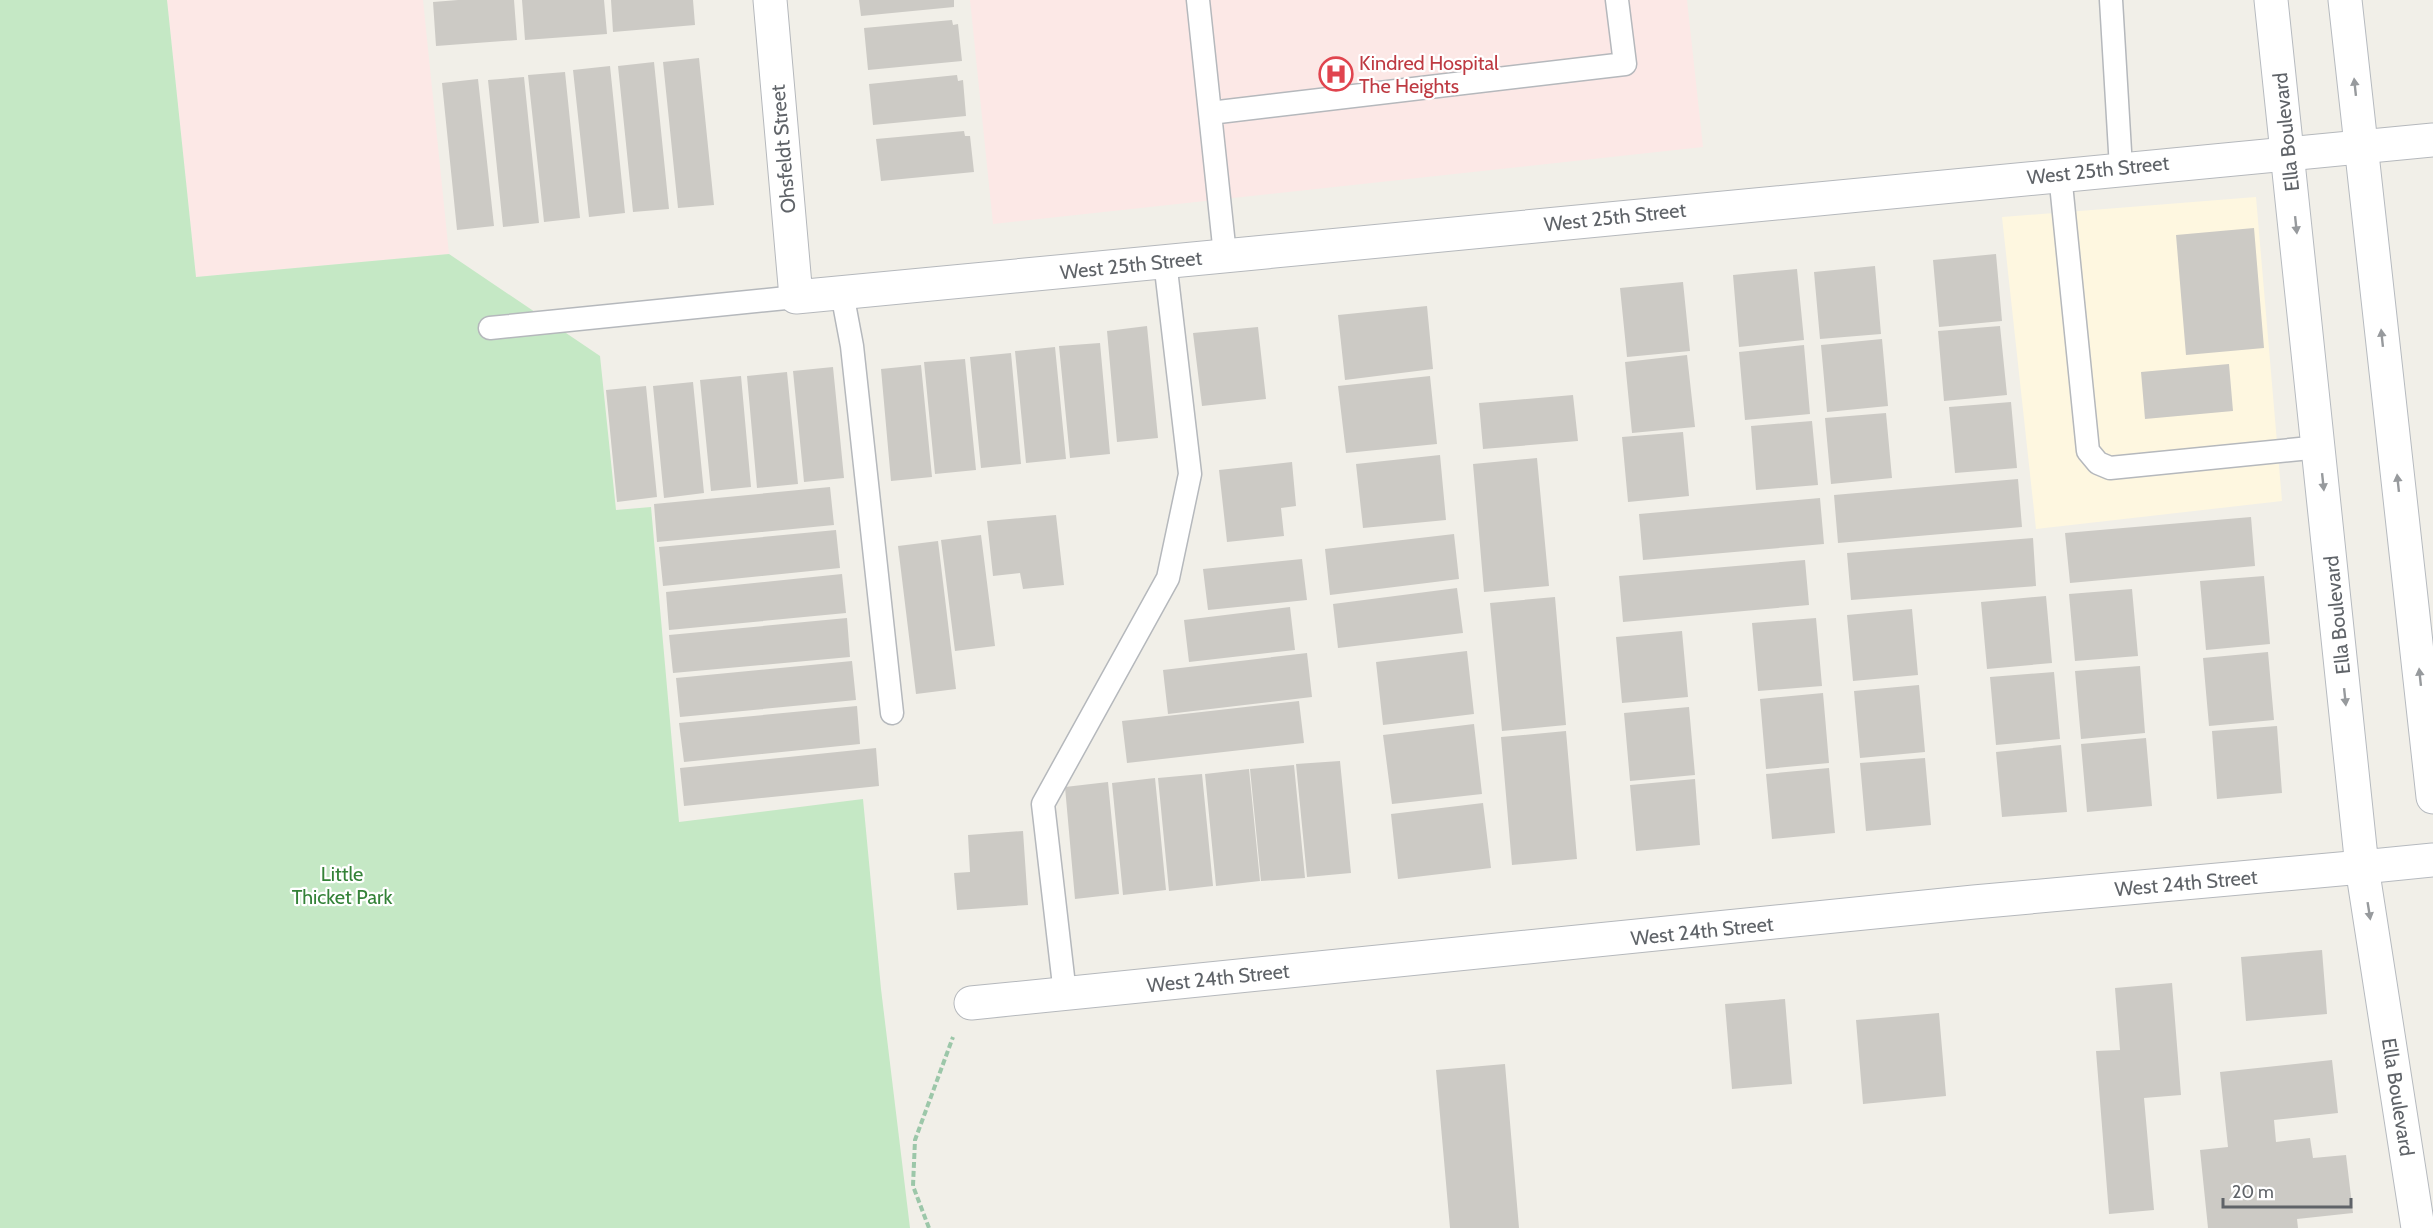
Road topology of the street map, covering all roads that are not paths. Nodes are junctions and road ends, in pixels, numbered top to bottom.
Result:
1 (770, 0) edge
2 (1198, 0) edge
3 (1617, 0) edge
4 (2111, 0) edge
5 (2271, 0) edge
6 (2345, 0) edge
7 (1210, 113) junction
8 (2433, 140) edge
9 (2361, 145) junction
10 (2288, 152) junction
11 (2121, 168) junction
12 (2061, 174) junction
13 (1225, 255) junction
14 (1165, 261) junction
15 (842, 293) junction
16 (796, 297) junction
17 (490, 328) dead end
18 (2320, 447) junction
19 (892, 713) dead end
20 (2433, 797) edge
21 (2433, 860) edge
22 (2362, 867) junction
23 (1065, 994) junction
24 (971, 1003) road end
25 (2418, 1228) edge

1 - 16 street, Ohsfeldt Street
2 - 7 lane
3 - 7 lane
4 - 11 lane
5 - 10 street, Ella Boulevard
9 -> 6 street
7 - 13 lane
8 - 9 street, West 25th Street
9 - 10 street, West 25th Street
20 -> 9 street
10 - 11 street, West 25th Street
10 -> 18 street, Ella Boulevard
11 - 12 street, West 25th Street
12 - 13 street, West 25th Street
12 - 18 lane
13 - 14 street, West 25th Street
14 - 15 street, West 25th Street
14 - 23 lane
15 - 16 street, West 25th Street
15 - 19 lane
16 - 17 lane
18 -> 22 street, Ella Boulevard
21 - 22 street, West 24th Street
22 - 23 street, West 24th Street
22 -> 25 street, Ella Boulevard
23 - 24 street, West 24th Street

